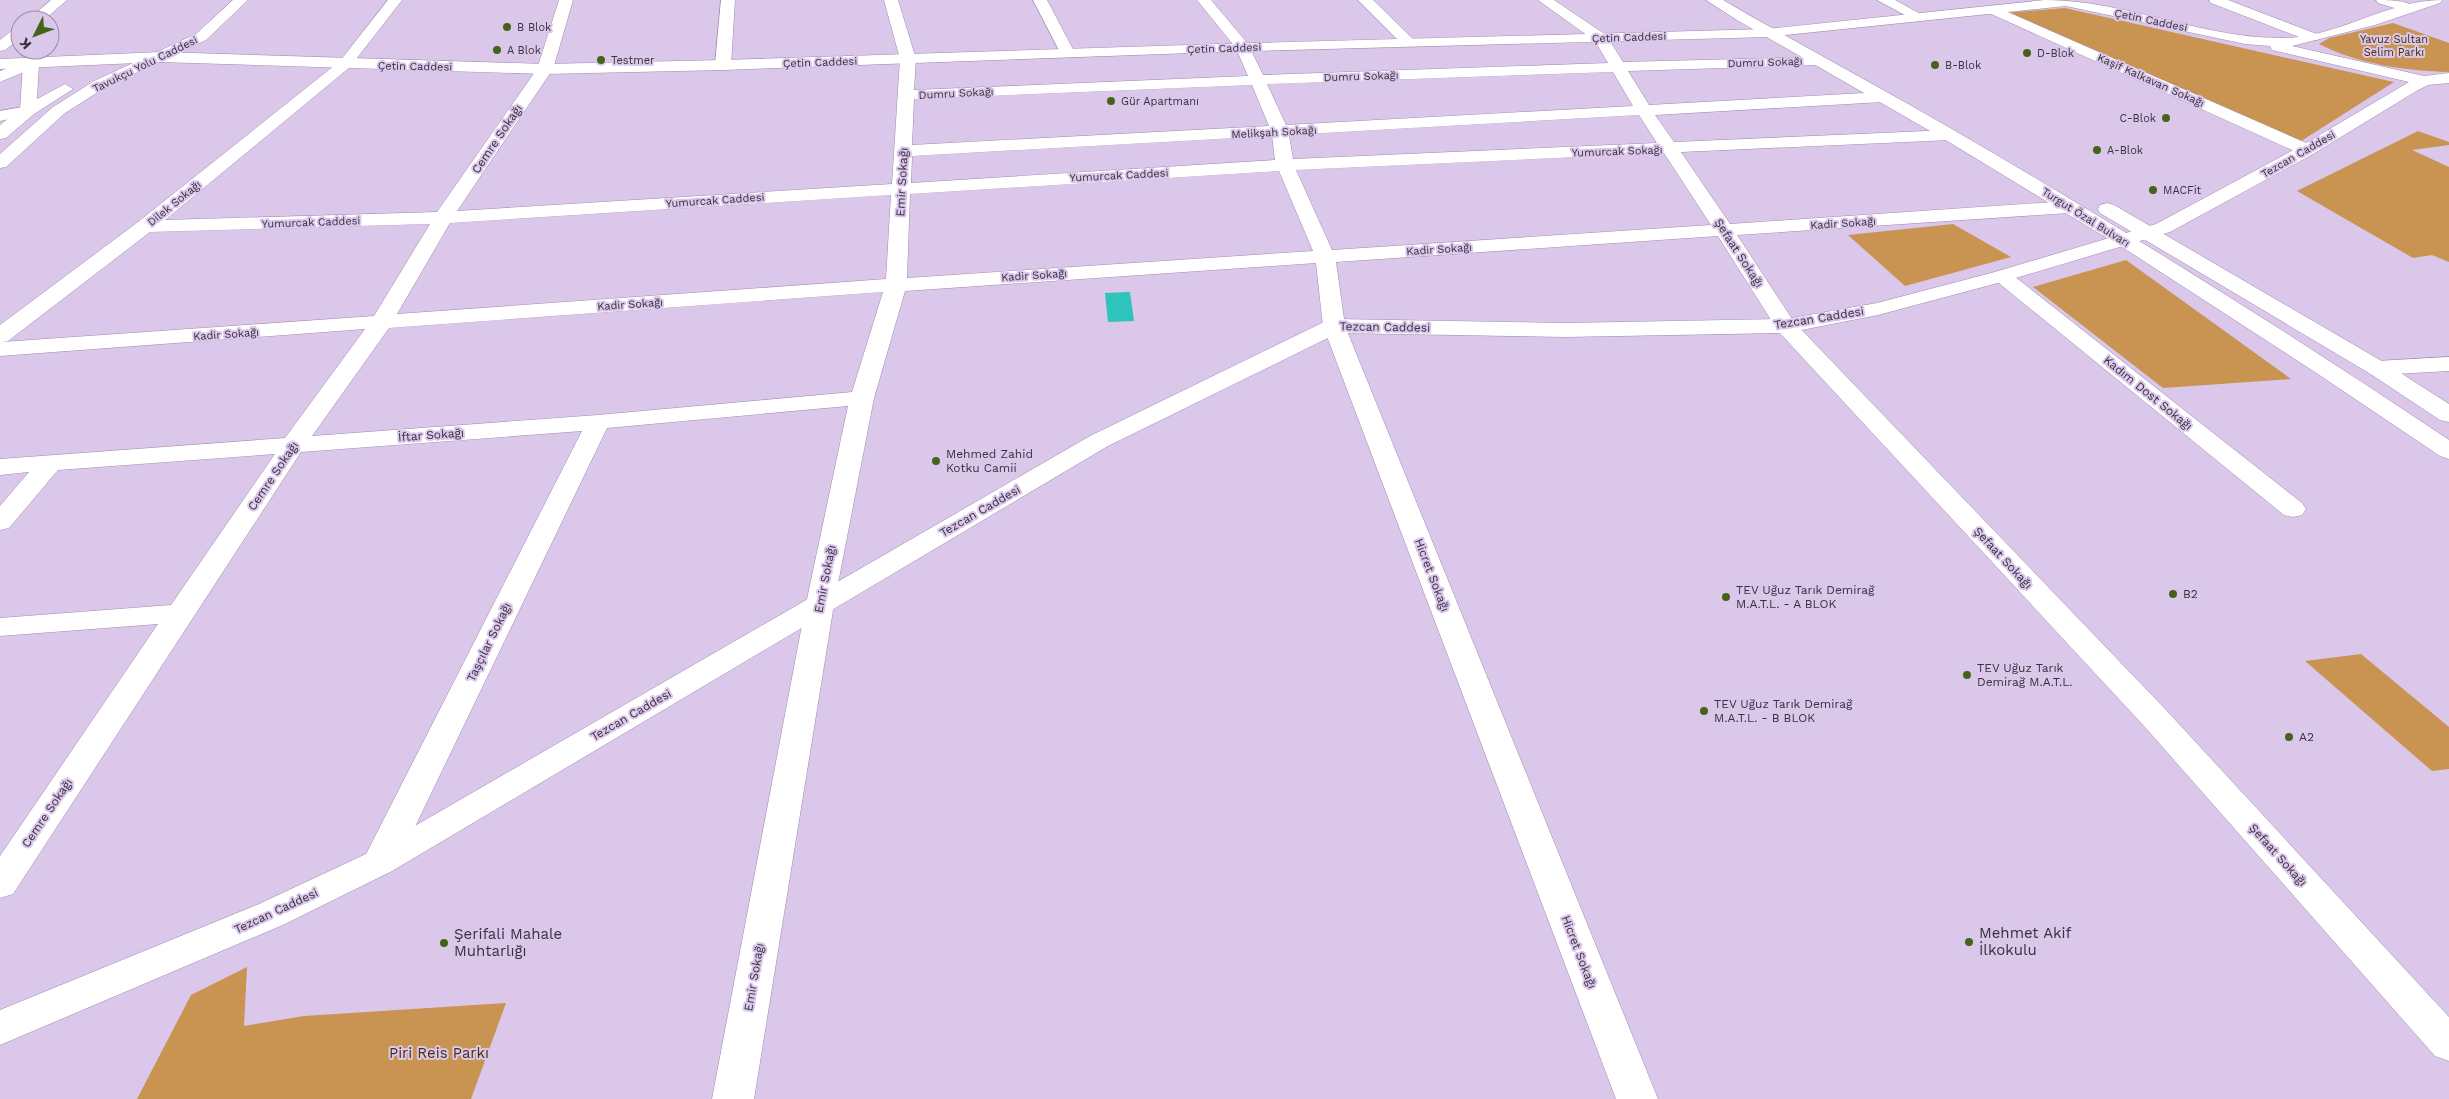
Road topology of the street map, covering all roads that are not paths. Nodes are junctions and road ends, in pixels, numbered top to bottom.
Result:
1 (60, 0) edge
2 (221, 0) edge
3 (241, 0) edge
4 (395, 0) edge
5 (566, 0) edge
6 (728, 0) edge
7 (891, 0) edge
8 (1040, 0) edge
9 (1204, 0) edge
10 (1364, 0) edge
11 (1545, 0) edge
12 (1713, 0) edge
13 (1884, 0) edge
14 (2216, 0) edge
15 (2383, 0) edge
16 (2435, 0) edge
17 (2062, 1) edge
18 (2411, 9) junction
19 (47, 10) edge
20 (1994, 10) junction
21 (1919, 17) junction
22 (1769, 24) junction
23 (1796, 30) junction
24 (201, 36) junction
25 (2312, 37) junction
26 (1601, 38) junction
27 (10, 39) edge
28 (2245, 40) junction
29 (1409, 43) junction
30 (0, 47) edge
31 (1243, 47) junction
32 (1067, 53) junction
33 (2324, 55) junction
34 (131, 57) junction
35 (160, 57) junction
36 (203, 59) junction
37 (908, 59) junction
38 (1817, 60) junction
39 (0, 64) edge
40 (31, 64) junction
41 (345, 64) junction
42 (723, 65) junction
43 (1619, 66) junction
44 (545, 69) junction
45 (0, 77) edge
46 (1257, 80) junction
47 (2439, 81) edge
48 (905, 95) junction
49 (1883, 97) junction
50 (1643, 109) junction
51 (28, 111) junction
52 (0, 116) edge
53 (1280, 132) junction
54 (0, 134) edge
55 (1950, 135) junction
56 (1669, 149) junction
57 (2307, 150) junction
58 (904, 151) junction
59 (0, 163) edge
60 (1285, 165) junction
61 (2067, 185) dead end
62 (902, 188) junction
63 (2092, 200) dead end
64 (2069, 206) junction
65 (443, 218) junction
66 (145, 226) junction
67 (1726, 231) junction
68 (2147, 232) junction
69 (2124, 241) junction
70 (1325, 256) junction
71 (2002, 276) junction
72 (896, 285) junction
73 (381, 323) junction
74 (1334, 326) junction
75 (1786, 326) junction
76 (0, 336) edge
77 (0, 349) edge
78 (2449, 364) edge
79 (2377, 368) junction
80 (862, 398) junction
81 (2449, 415) edge
82 (598, 422) junction
83 (293, 445) junction
84 (2449, 451) edge
85 (51, 464) junction
86 (0, 467) edge
87 (2293, 509) dead end
88 (0, 522) edge
89 (820, 604) junction
90 (181, 614) junction
91 (0, 627) edge
92 (380, 862) junction
93 (0, 884) edge
94 (0, 1028) edge
95 (2449, 1044) edge
96 (733, 1099) edge
97 (1637, 1099) edge

1 - 19 street
2 - 34 street
3 - 24 street, Tavukçu Yolu Caddesi
4 - 41 street, Dilek Sokağı
5 - 44 street, Cemre Sokağı
6 - 42 street
7 - 37 street
8 - 32 street
9 - 31 street, Hicret Sokağı
10 - 29 street
11 - 26 street
12 - 22 street, Turgut Özal Bulvarı
13 - 21 street
14 - 25 street
15 - 18 street
16 - 18 street, Çetin Caddesi
17 - 20 street, Çetin Caddesi
17 - 28 street, Çetin Caddesi
18 - 25 street, Çetin Caddesi
20 - 21 street, Çetin Caddesi
20 - 57 street, Kaşif Kalkavan Sokağı
21 - 23 street, Çetin Caddesi
22 - 23 street, Çetin Caddesi
22 - 26 street, Çetin Caddesi
22 - 38 street, Turgut Özal Bulvarı
23 - 61 street, Turgut Özal Bulvarı
24 - 35 street, Tavukçu Yolu Caddesi
24 - 36 street
25 - 28 street, Çetin Caddesi
25 - 33 street
26 - 29 street, Çetin Caddesi
26 - 43 street, Şefaat Sokağı
27 - 30 street
28 - 33 street
28 - 47 street
29 - 31 street, Çetin Caddesi
31 - 32 street, Çetin Caddesi
31 - 46 street, Hicret Sokağı
32 - 37 street, Çetin Caddesi
33 - 47 street
34 - 35 street, Çetin Caddesi
34 - 40 street
34 - 51 street
35 - 36 street, Çetin Caddesi
35 - 59 street, Tavukçu Yolu Caddesi
36 - 41 street, Çetin Caddesi
37 - 42 street, Çetin Caddesi
37 - 48 street, Emir Sokağı
38 - 43 street, Dumru Sokağı
38 - 49 street, Turgut Özal Bulvarı
39 - 40 street
40 - 45 street
40 - 51 street
41 - 44 street, Çetin Caddesi
41 - 66 street, Dilek Sokağı
42 - 44 street, Çetin Caddesi
43 - 46 street, Dumru Sokağı
43 - 50 street, Şefaat Sokağı
44 - 65 street, Cemre Sokağı
46 - 48 street, Dumru Sokağı
46 - 53 street, Hicret Sokağı
47 - 57 street, Tezcan Caddesi
48 - 58 street, Emir Sokağı
49 - 50 street
49 - 55 street, Turgut Özal Bulvarı
50 - 53 street, Melikşah Sokağı
50 - 56 street, Şefaat Sokağı
51 - 52 street
51 - 54 street
53 - 58 street, Melikşah Sokağı
53 - 60 street, Hicret Sokağı
55 - 56 street, Yumurcak Sokağı
55 - 64 street, Turgut Özal Bulvarı
56 - 60 street, Yumurcak Sokağı
56 - 67 street, Şefaat Sokağı
57 - 68 street, Tezcan Caddesi
58 - 62 street, Emir Sokağı
60 - 62 street, Yumurcak Caddesi
60 - 70 street, Hicret Sokağı
62 - 65 street, Yumurcak Caddesi
62 - 72 street, Emir Sokağı
63 - 68 street, Turgut Özal Bulvarı
64 - 67 street, Kadir Sokağı
64 - 69 street, Turgut Özal Bulvarı
65 - 66 street, Yumurcak Caddesi
65 - 73 street, Cemre Sokağı
66 - 76 street, Dilek Sokağı
67 - 70 street, Kadir Sokağı
67 - 75 street, Şefaat Sokağı
68 - 69 street, Tezcan Caddesi
68 - 79 street, Turgut Özal Bulvarı
69 - 71 street, Tezcan Caddesi
69 - 84 street, Turgut Özal Bulvarı
70 - 72 street, Kadir Sokağı
70 - 74 street, Hicret Sokağı
71 - 75 street, Tezcan Caddesi
71 - 87 street, Kadım Dost Sokağı
72 - 73 street, Kadir Sokağı
72 - 80 street, Emir Sokağı
73 - 77 street, Kadir Sokağı
73 - 83 street, Cemre Sokağı
74 - 75 street, Tezcan Caddesi
74 - 89 street, Tezcan Caddesi
74 - 97 street, Hicret Sokağı
75 - 95 street, Şefaat Sokağı
78 - 79 street
79 - 81 street, Turgut Özal Bulvarı
80 - 82 street, İftar Sokağı
80 - 89 street, Emir Sokağı
82 - 83 street, İftar Sokağı
82 - 92 street, Taşçılar Sokağı
83 - 85 street, İftar Sokağı
83 - 90 street, Cemre Sokağı
85 - 86 street, İftar Sokağı
85 - 88 street
89 - 92 street, Tezcan Caddesi
89 - 96 street, Emir Sokağı
90 - 91 street
90 - 93 street, Cemre Sokağı
92 - 94 street, Tezcan Caddesi

